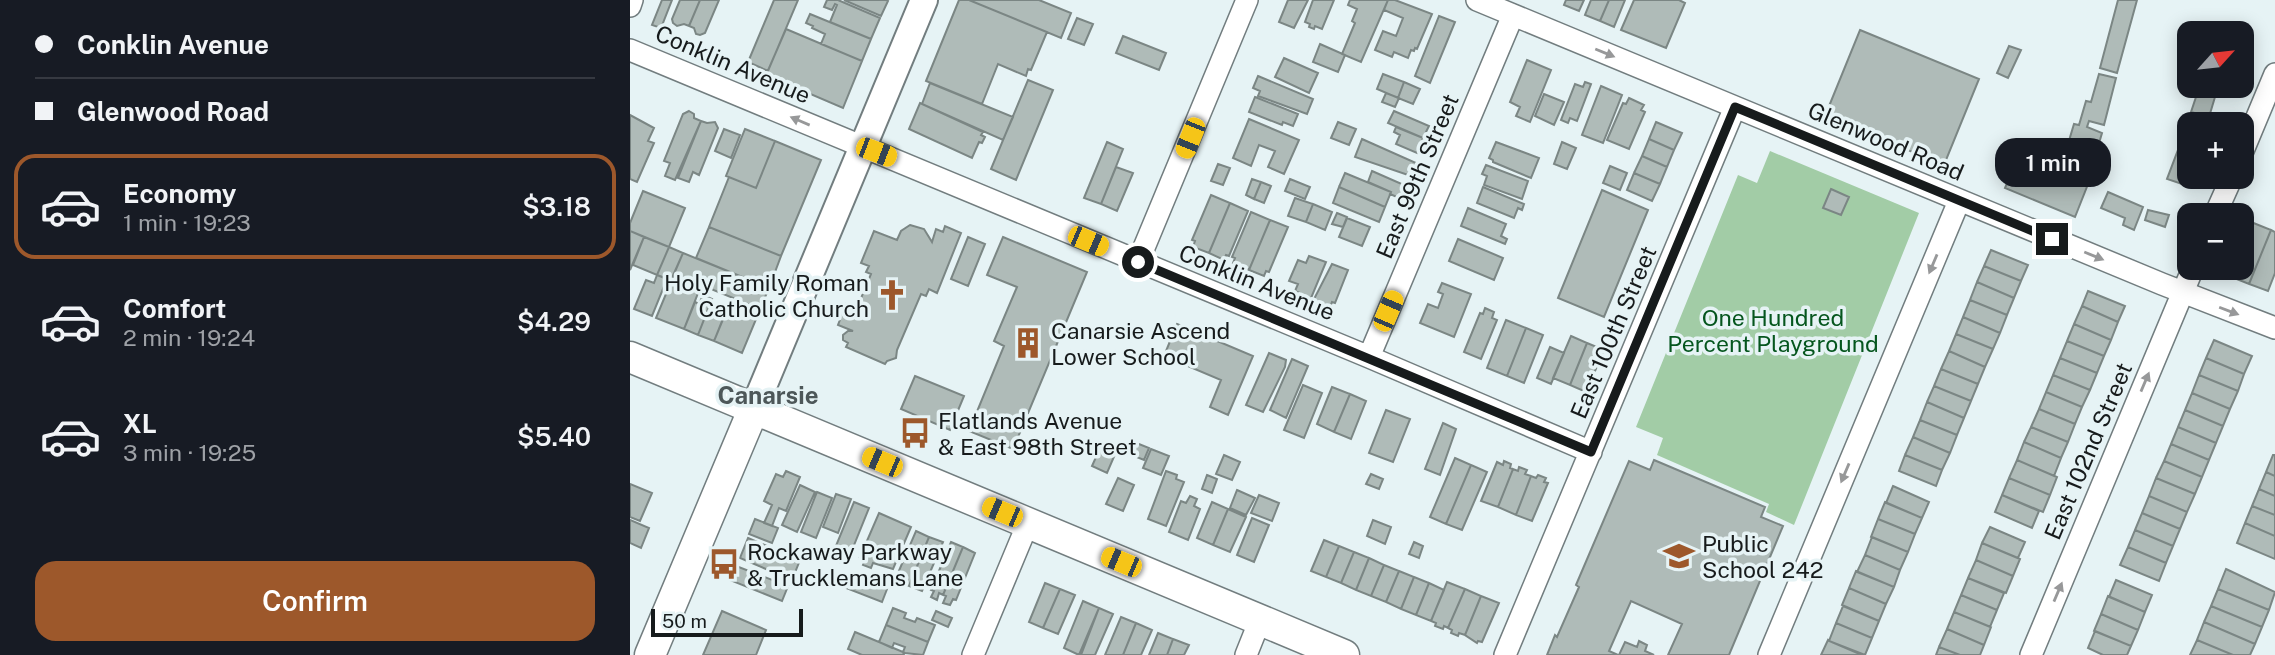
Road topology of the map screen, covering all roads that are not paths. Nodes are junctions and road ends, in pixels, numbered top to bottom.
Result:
1 (632, 0) edge
2 (924, 0) edge
3 (1247, 0) edge
4 (1477, 0) edge
5 (630, 6) edge
6 (1513, 15) junction
7 (630, 50) edge
8 (2275, 74) edge
9 (1735, 107) junction
10 (2254, 124) edge
11 (863, 147) junction
12 (1959, 201) junction
13 (1138, 262) junction
14 (2188, 280) edge
15 (2183, 293) junction
16 (2275, 328) edge
17 (630, 356) edge
18 (1369, 357) junction
19 (754, 408) junction
20 (1591, 452) junction
21 (1028, 523) junction
22 (1261, 620) junction
23 (650, 655) edge
24 (973, 655) edge
25 (1246, 655) edge
26 (1344, 655) edge
27 (1505, 655) edge
28 (1769, 655) edge
29 (2031, 655) edge

1 - 5 street
2 - 11 street
3 - 13 street
4 - 6 street, Glenwood Road
6 -> 9 street, Glenwood Road
6 - 18 street, East 99th Street
11 -> 7 street, Conklin Avenue
8 - 10 street
9 - 12 street, Glenwood Road
9 - 20 street, East 100th Street
11 - 13 street, Conklin Avenue
11 - 19 street
12 -> 15 street, Glenwood Road
12 -> 28 street
13 - 18 street, Conklin Avenue
14 - 15 street, East 102nd Street
15 -> 16 street, Glenwood Road
29 -> 15 street, East 102nd Street
17 - 19 main road
18 - 20 street, Conklin Avenue
19 - 21 main road
19 - 23 main road
20 - 27 street, East 100th Street
21 - 22 main road
21 - 24 street
22 - 25 street
22 - 26 main road

